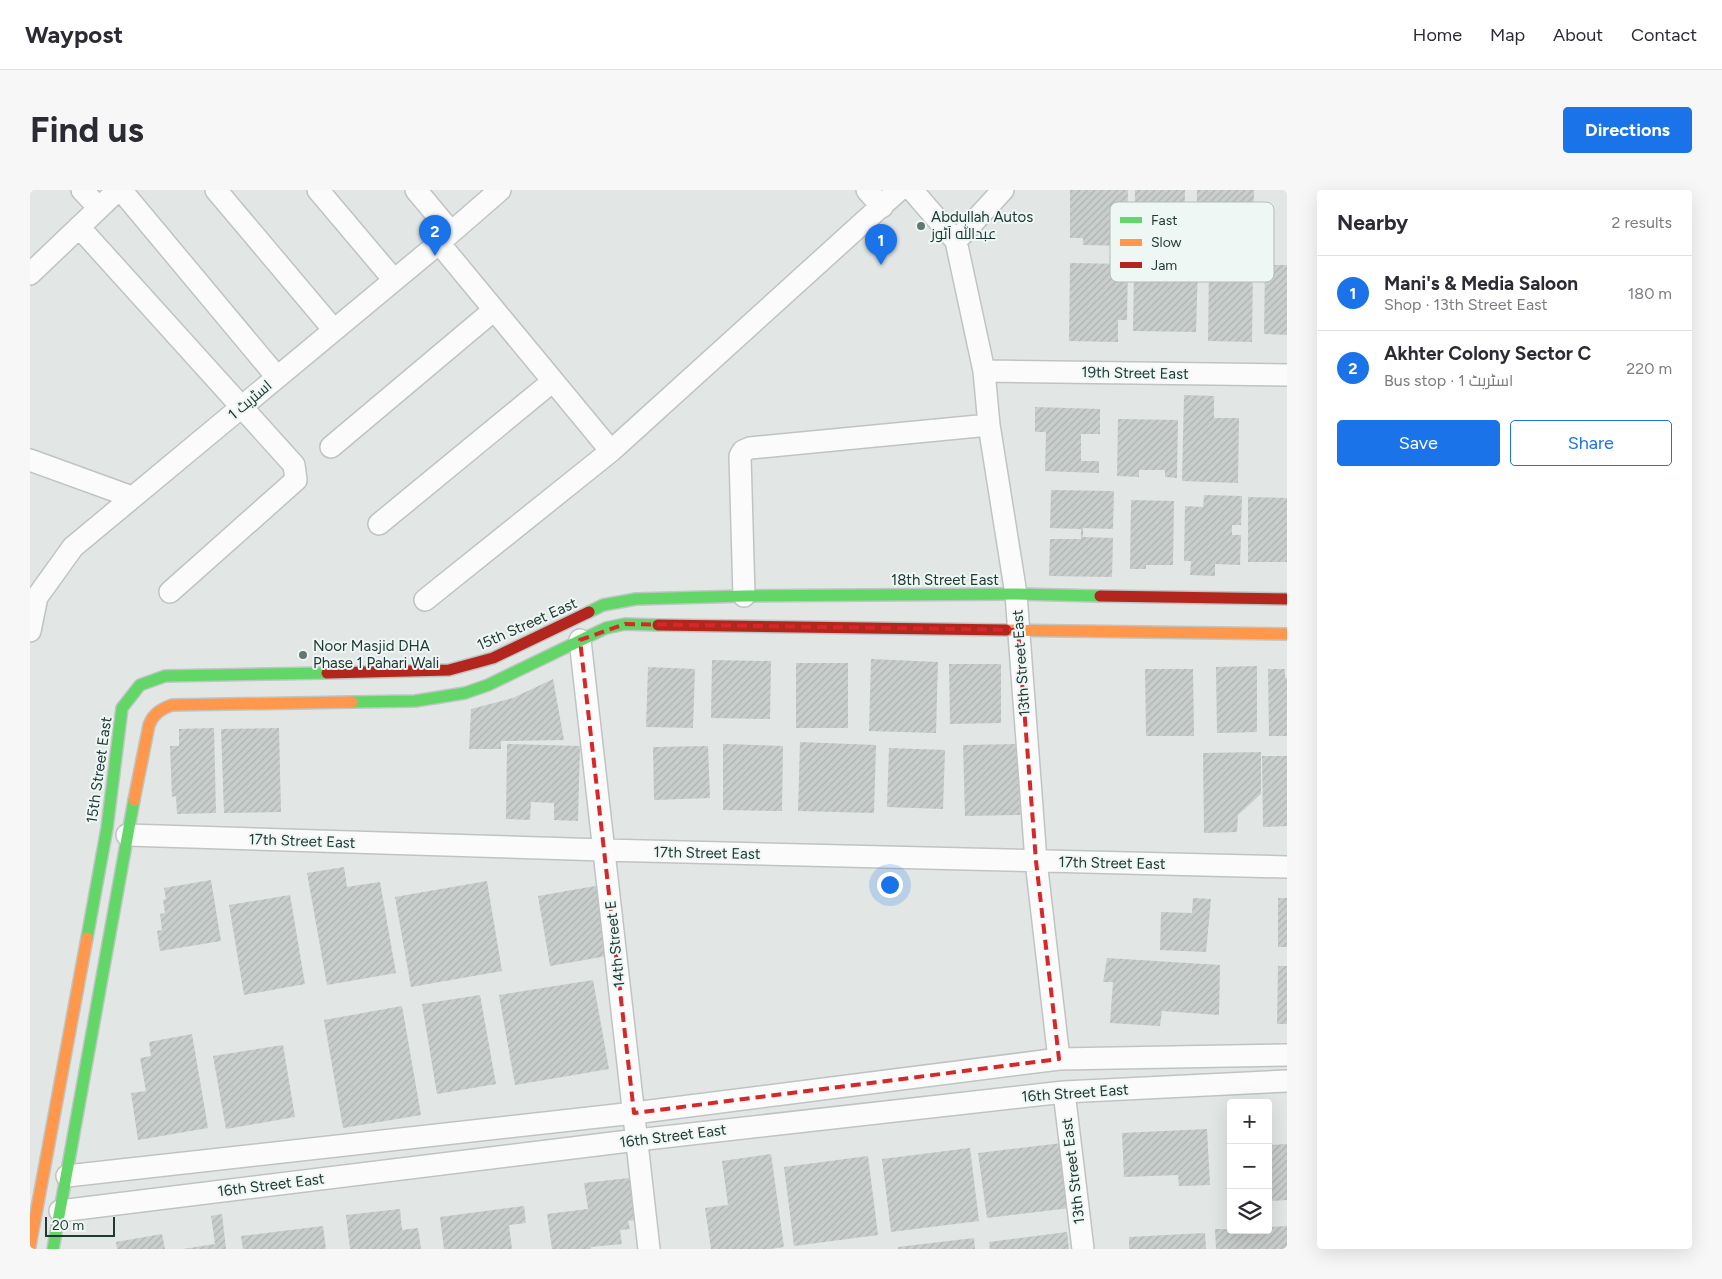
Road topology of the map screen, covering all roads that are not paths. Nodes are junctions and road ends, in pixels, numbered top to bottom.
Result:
1 (82, 190) edge
2 (120, 190) edge
3 (216, 190) edge
4 (318, 190) edge
5 (416, 190) edge
6 (500, 190) edge
7 (866, 190) edge
8 (899, 190) edge
9 (912, 190) edge
10 (1004, 190) edge
11 (882, 207) junction
12 (99, 208) junction
13 (79, 227) junction
14 (445, 238) junction
15 (956, 241) junction
16 (30, 274) edge
17 (394, 280) junction
18 (494, 310) junction
19 (334, 330) junction
20 (984, 371) junction
21 (1287, 376) edge
22 (277, 377) junction
23 (553, 381) junction
24 (242, 406) junction
25 (989, 425) junction
26 (331, 447) dead end
27 (611, 451) junction
28 (30, 460) edge
29 (132, 497) junction
30 (379, 524) dead end
31 (170, 592) dead end
32 (1016, 594) junction
33 (744, 596) junction
34 (1287, 599) edge
35 (425, 600) dead end
36 (603, 605) joint
37 (1018, 630) junction
38 (30, 631) edge
39 (1287, 634) edge
40 (580, 640) junction
41 (127, 835) junction
42 (604, 850) junction
43 (1036, 861) junction
44 (1287, 867) edge
45 (1287, 1055) edge
46 (1059, 1059) junction
47 (1287, 1081) edge
48 (1064, 1092) junction
49 (634, 1113) junction
50 (637, 1140) junction
51 (67, 1176) junction
52 (60, 1211) junction
53 (30, 1246) edge
54 (53, 1249) edge
55 (649, 1249) edge
56 (1082, 1249) edge

1 - 12 street
2 - 12 street
2 - 22 street
3 - 19 street
4 - 17 street
5 - 14 street
6 - 14 street, اسٹریٹ 1
7 - 11 street
8 - 11 street
9 - 15 street
10 - 15 street
11 - 27 street
12 - 13 street
13 - 16 street
13 - 24 street
14 - 17 street, اسٹریٹ 1
14 - 18 street
15 - 20 street, 13th Street East
17 - 19 street, اسٹریٹ 1
18 - 23 street
18 - 26 street
19 - 22 street, اسٹریٹ 1
20 - 21 street, 19th Street East
20 - 25 street, 13th Street East
22 - 24 street, اسٹریٹ 1
23 - 27 street
23 - 30 street
24 - 29 street, اسٹریٹ 1
24 - 31 street
25 - 32 street, 13th Street East
25 - 33 street
27 - 35 street
28 - 29 street
29 - 38 street, اسٹریٹ 1
32 - 33 street, 18th Street East
32 - 34 street, 18th Street East
32 - 37 street, 13th Street East
33 - 36 street, 18th Street East
36 - 53 street, 15th Street East
37 - 39 street
37 - 40 street
37 - 43 street, 13th Street East
40 - 41 street
40 - 42 street, 14th Street E
41 - 42 street, 17th Street East
41 - 51 street
42 - 43 street, 17th Street East
42 - 49 street, 14th Street E
43 - 44 street, 17th Street East
43 - 46 street, 13th Street East
45 - 46 street, 16th Street East
46 - 49 street, 16th Street East
47 - 48 street, 16th Street East
48 - 50 street, 16th Street East
48 - 56 street, 13th Street East
49 - 50 street, 14th Street E
49 - 51 street, 16th Street East
50 - 52 street, 16th Street East
50 - 55 street, 14th Street E
51 - 52 street
52 - 54 street

